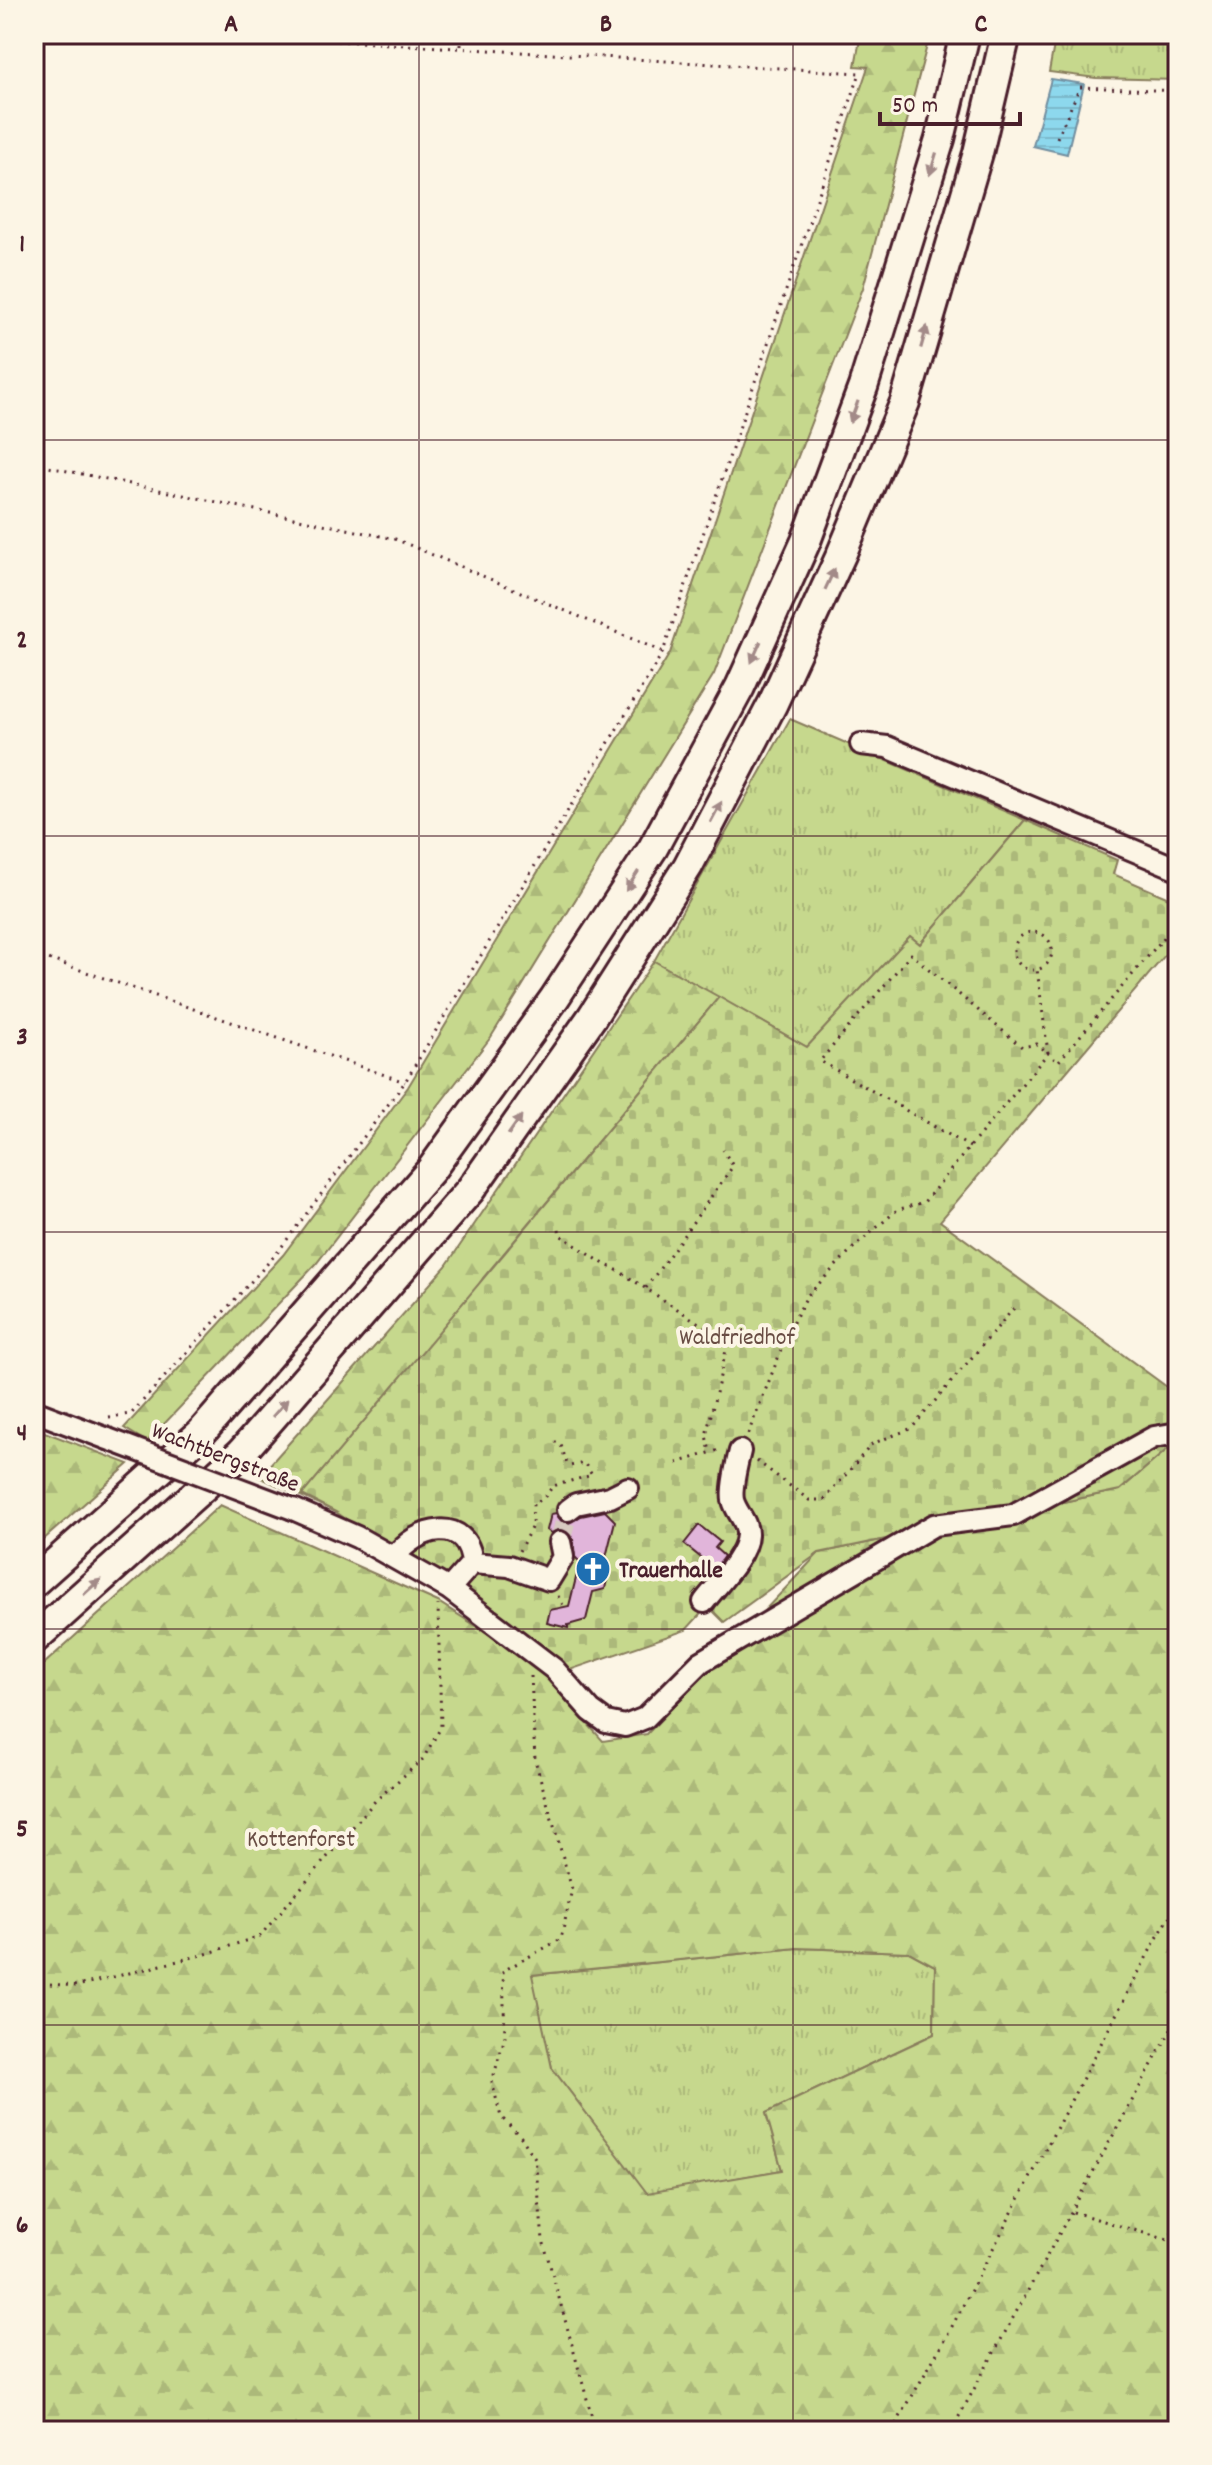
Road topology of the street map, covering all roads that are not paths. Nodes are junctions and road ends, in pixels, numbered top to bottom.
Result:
1 (965, 34) edge
2 (1006, 34) edge
3 (861, 744) dead end
4 (1178, 869) edge
5 (34, 1411) edge
6 (1178, 1433) edge
7 (740, 1451) road end
8 (628, 1488) dead end
9 (568, 1510) dead end
10 (560, 1542) tunnel mouth
11 (395, 1557) junction
12 (472, 1563) junction
13 (34, 1582) edge
14 (449, 1589) junction
15 (704, 1602) dead end
16 (34, 1639) edge

1 -> 13 highway
16 -> 2 highway
3 - 4 street
5 - 11 street, Wachtbergstraße, bridge
6 - 14 street, Wachtbergstraße
7 - 15 street
8 - 9 street
10 - 12 street
11 - 12 street
11 - 14 street, Wachtbergstraße
12 - 14 street

